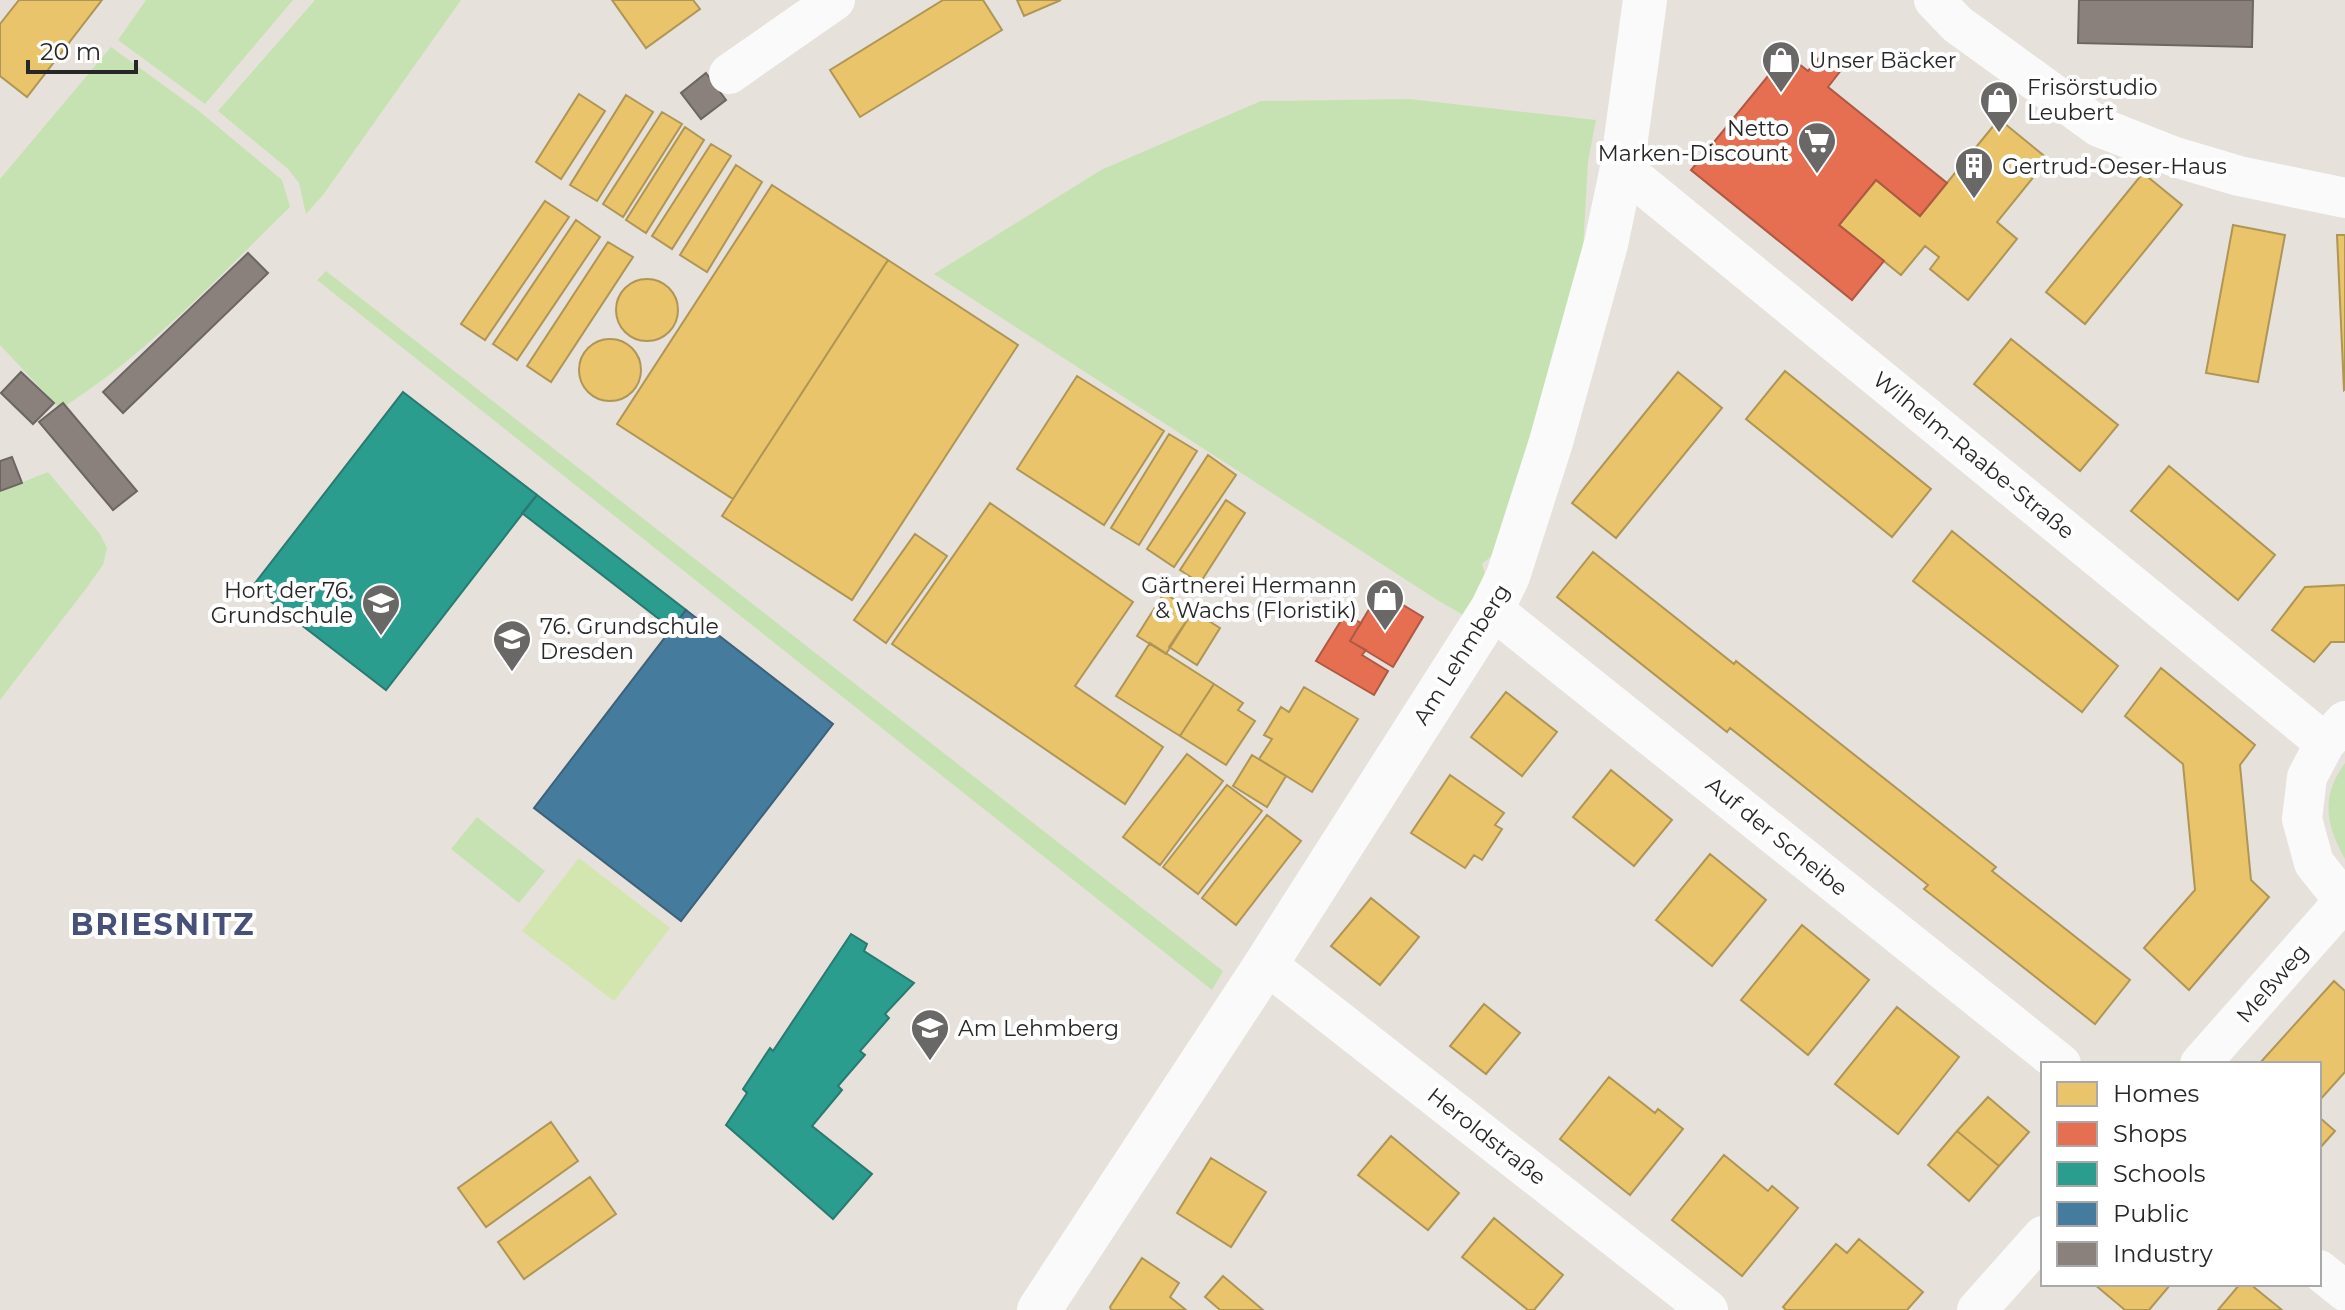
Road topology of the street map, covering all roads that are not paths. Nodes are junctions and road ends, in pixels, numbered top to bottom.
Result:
1 (835, 0) edge
2 (1645, 0) edge
3 (1934, 0) edge
4 (729, 74) dead end
5 (1622, 168) junction
6 (2345, 198) edge
7 (1492, 609) junction
8 (2335, 732) edge
9 (2344, 902) edge
10 (1266, 964) junction
11 (2058, 1062) edge
12 (2202, 1062) edge
13 (2041, 1238) edge
14 (2321, 1272) edge
15 (2345, 1291) edge
16 (1039, 1310) edge
17 (1708, 1310) edge
18 (1977, 1310) edge

1 - 4 street
2 - 5 street, Am Lehmberg
3 - 6 street
5 - 7 street, Am Lehmberg
5 - 8 street, Wilhelm-Raabe-Straße
7 - 10 street, Am Lehmberg
7 - 11 street, Auf der Scheibe
8 - 9 street, Wilhelm-Raabe-Straße
9 - 12 street, Meßweg
10 - 16 street, Am Lehmberg
10 - 17 street, Heroldstraße
13 - 18 street
14 - 15 street

